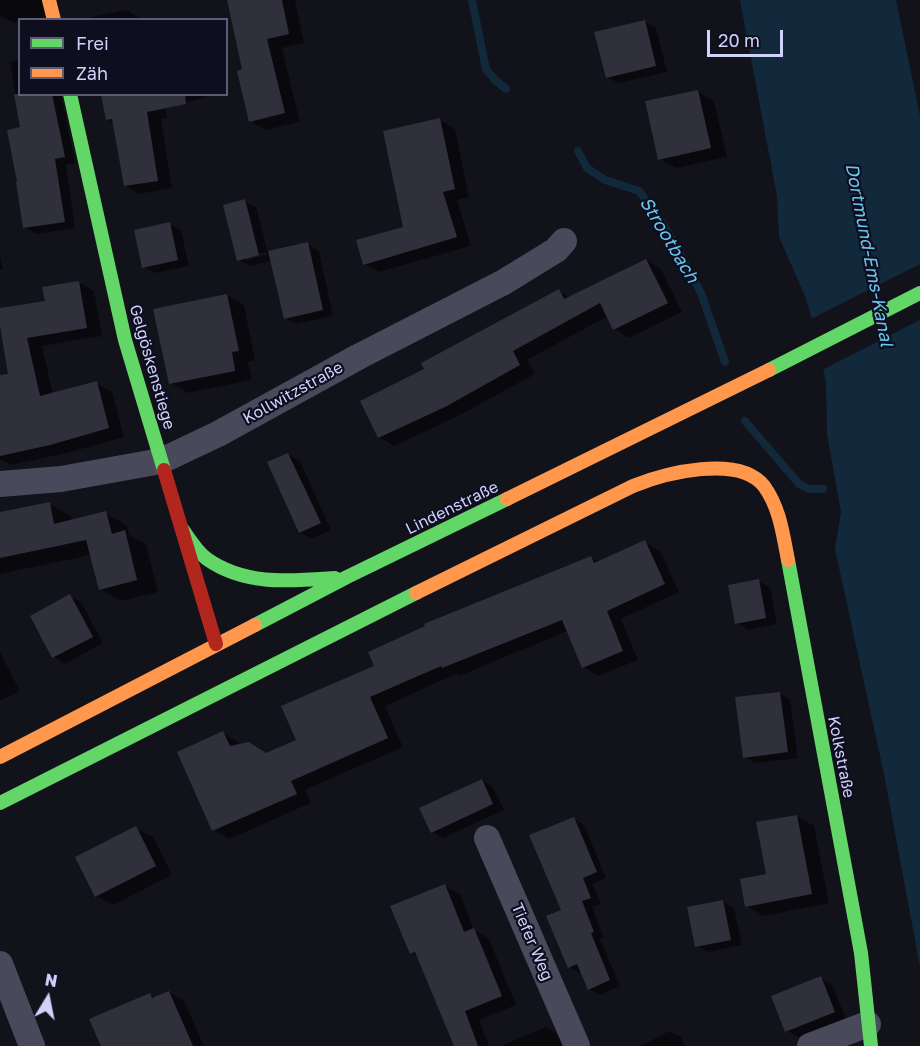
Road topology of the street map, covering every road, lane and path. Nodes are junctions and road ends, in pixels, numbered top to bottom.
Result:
1 (49, 0) edge
2 (54, 18) edge
3 (70, 96) edge
4 (564, 241) dead end
5 (920, 293) edge
6 (161, 461) junction
7 (0, 484) edge
8 (182, 529) junction
9 (347, 577) junction
10 (216, 644) junction
11 (0, 757) edge
12 (0, 803) edge
13 (487, 838) dead end
14 (0, 964) edge
15 (870, 1035) edge
16 (32, 1046) edge
17 (577, 1046) edge
18 (810, 1046) edge

1 - 2 street
3 - 6 street, Gelgöskenstiege
4 - 6 street, Kollwitzstraße
5 - 9 street, Lindenstraße
6 - 7 street, Kollwitzstraße
6 - 8 street, Gelgöskenstiege
8 - 9 street
8 - 10 street, Gelgöskenstiege
9 - 10 street, Lindenstraße
10 - 11 street, Lindenstraße
12 - 15 street, Kolkstraße
13 - 17 street, Tiefer Weg
14 - 16 street
15 - 18 street

